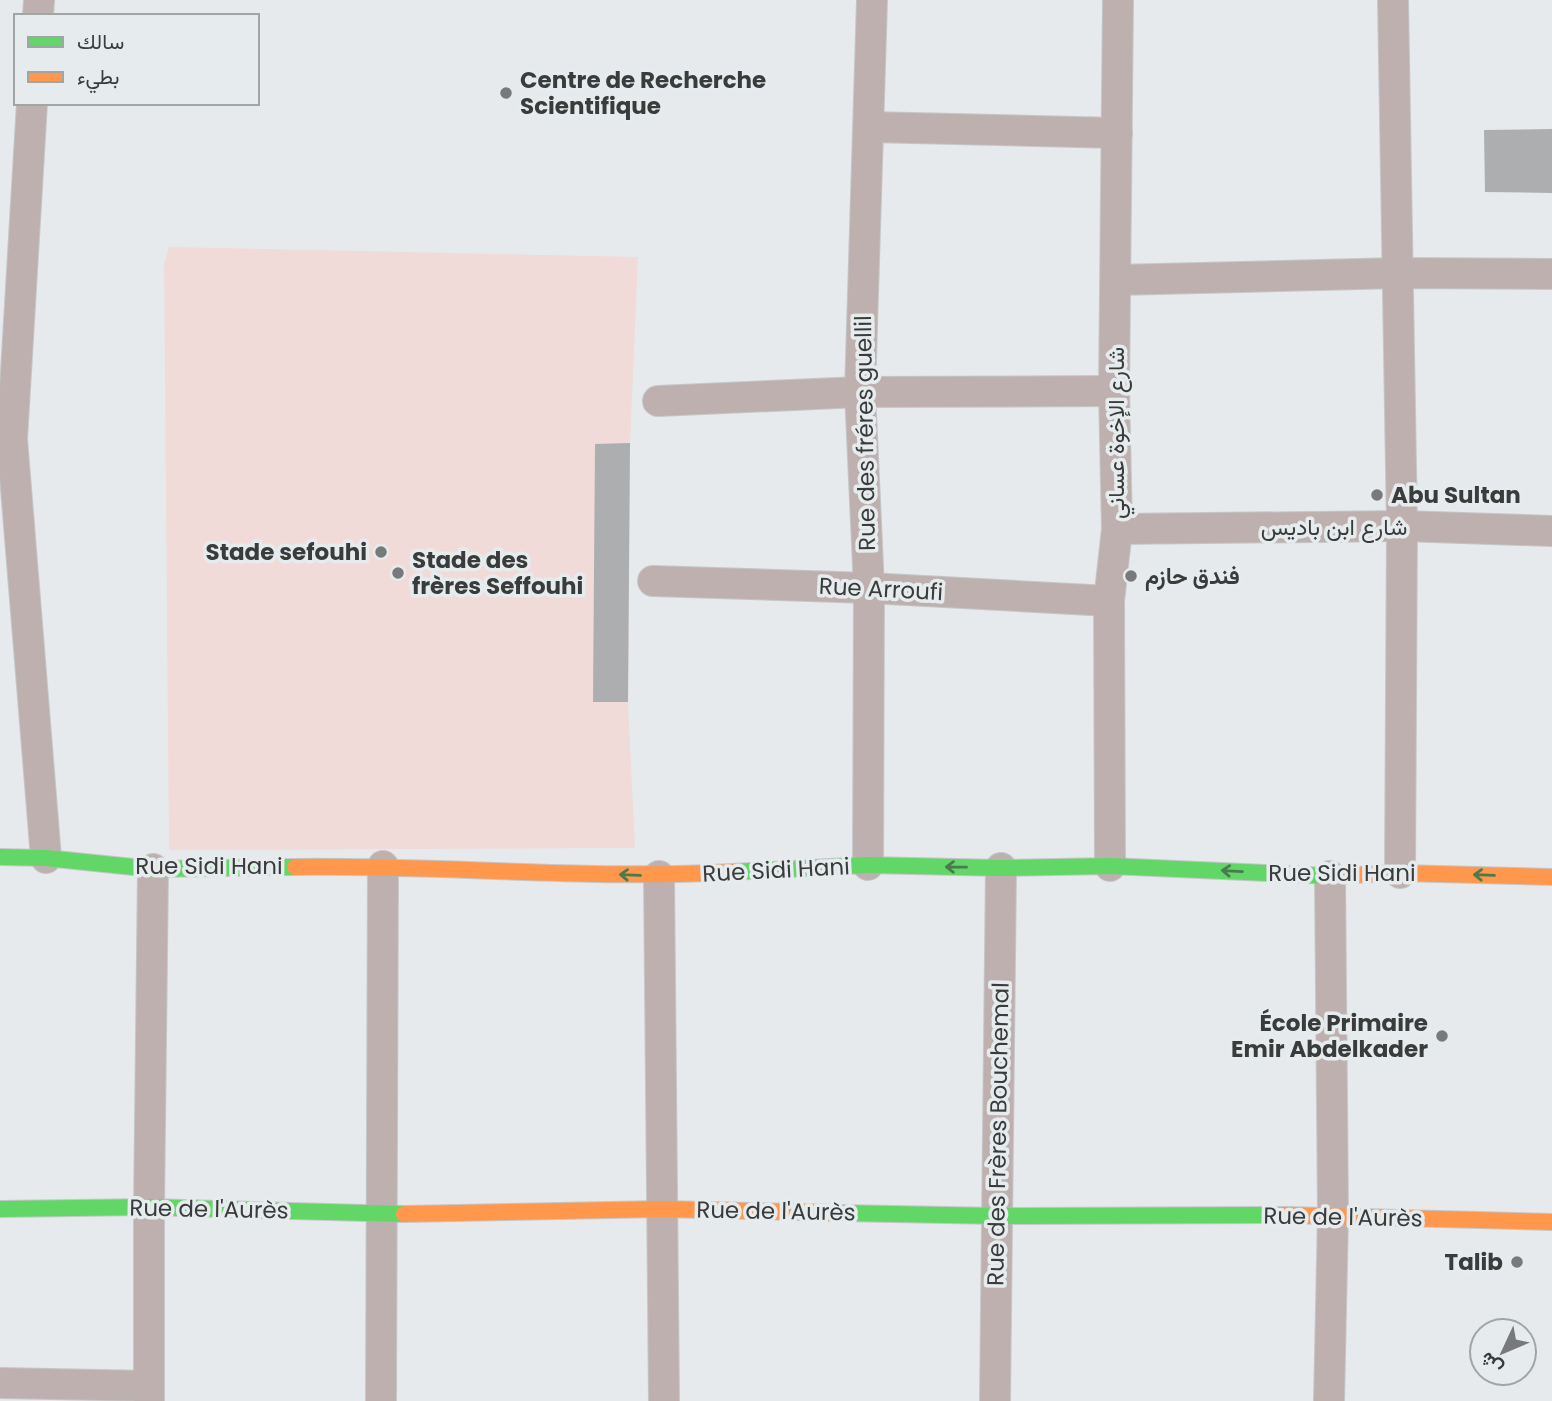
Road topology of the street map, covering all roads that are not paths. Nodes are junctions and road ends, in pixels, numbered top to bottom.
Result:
1 (872, 0) edge
2 (1118, 0) edge
3 (1393, 0) edge
4 (32, 105) edge
5 (870, 127) junction
6 (1117, 133) junction
7 (1399, 272) junction
8 (1552, 274) edge
9 (1116, 280) junction
10 (1114, 391) junction
11 (860, 392) junction
12 (658, 401) dead end
13 (6, 440) edge
14 (1402, 526) junction
15 (1116, 529) junction
16 (1552, 531) edge
17 (653, 581) dead end
18 (869, 588) junction
19 (1109, 601) junction
20 (0, 858) edge
21 (46, 858) junction
22 (868, 865) junction
23 (383, 866) junction
24 (1110, 866) junction
25 (1001, 868) junction
26 (153, 869) junction
27 (1401, 873) junction
28 (659, 876) junction
29 (1330, 876) junction
30 (1552, 877) edge
31 (149, 1207) junction
32 (0, 1209) edge
33 (662, 1209) junction
34 (380, 1214) junction
35 (1333, 1215) junction
36 (998, 1216) junction
37 (1552, 1222) edge
38 (0, 1383) edge
39 (149, 1393) edge
40 (381, 1401) edge
41 (664, 1401) edge
42 (995, 1401) edge
43 (1329, 1401) edge

1 - 5 street, Rue des fréres guellil
2 - 6 street, شارع الإخوة عساني
3 - 7 street
4 - 13 street
5 - 6 street
5 - 11 street, Rue des fréres guellil
6 - 9 street, شارع الإخوة عساني
7 - 8 street
7 - 9 street
7 - 14 street
9 - 10 street, شارع الإخوة عساني
10 - 11 street
10 - 15 street, شارع الإخوة عساني
11 - 12 street
11 - 18 street, Rue des fréres guellil
13 - 21 street
14 - 15 street, شارع ابن باديس
14 - 16 street, شارع ابن باديس
14 - 27 street
15 - 19 street, شارع الإخوة عساني
17 - 18 street, Rue Arroufi
18 - 19 street, Rue Arroufi
18 - 22 street, Rue des fréres guellil
19 - 24 street, شارع الإخوة عساني
20 - 21 street, Rue Sidi Hani
21 - 26 street, Rue Sidi Hani
25 -> 22 street, Rue Sidi Hani
22 - 28 street, Rue Sidi Hani
23 - 26 street, Rue Sidi Hani
28 -> 23 street, Rue Sidi Hani
23 - 34 street
24 - 25 street, Rue Sidi Hani
29 -> 24 street, Rue Sidi Hani
25 - 36 street, Rue des Frères Bouchemal
26 - 31 street
27 - 29 street, Rue Sidi Hani
30 -> 27 street, Rue Sidi Hani
28 - 33 street
29 - 35 street
31 - 32 street, Rue de l'Aurès
31 - 34 street, Rue de l'Aurès
31 - 39 street
33 - 34 street, Rue de l'Aurès
33 - 36 street, Rue de l'Aurès
33 - 41 street
34 - 40 street
35 - 36 street, Rue de l'Aurès
35 - 37 street, Rue de l'Aurès
35 - 43 street
36 - 42 street, Rue des Frères Bouchemal
38 - 39 street

